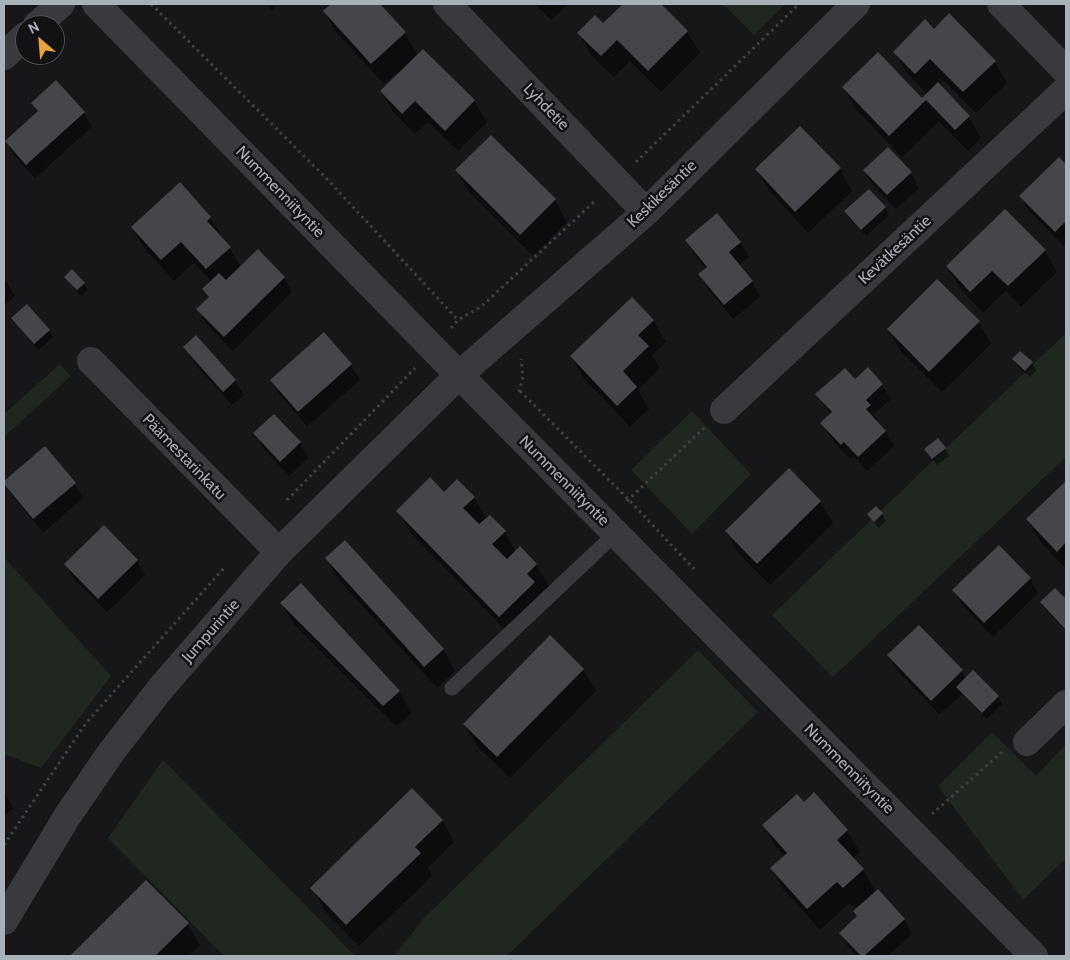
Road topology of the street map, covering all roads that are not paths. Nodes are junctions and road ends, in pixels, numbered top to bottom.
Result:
1 (60, 4) edge
2 (96, 4) edge
3 (446, 4) edge
4 (856, 4) edge
5 (1001, 4) edge
6 (48, 15) edge
7 (15, 46) edge
8 (4, 56) edge
9 (1066, 71) edge
10 (1066, 90) edge
11 (646, 212) junction
12 (91, 361) dead end
13 (459, 375) junction
14 (724, 410) road end
15 (610, 528) junction
16 (279, 552) junction
17 (452, 688) dead end
18 (1066, 704) edge
19 (1027, 742) road end
20 (4, 921) edge
21 (1020, 950) edge

1 - 6 street
2 - 13 street, Nummenniityntie
3 - 11 street, Lyhdetie
4 - 11 street, Keskikesäntie
5 - 9 street
7 - 8 street
10 - 14 street, Kevätkesäntie
11 - 13 street, Keskikesäntie
12 - 16 street, Päämestarinkatu
13 - 15 street, Nummenniityntie
13 - 16 street, Jumpurintie
15 - 17 lane
15 - 21 street, Nummenniityntie
16 - 20 street, Jumpurintie
18 - 19 street

